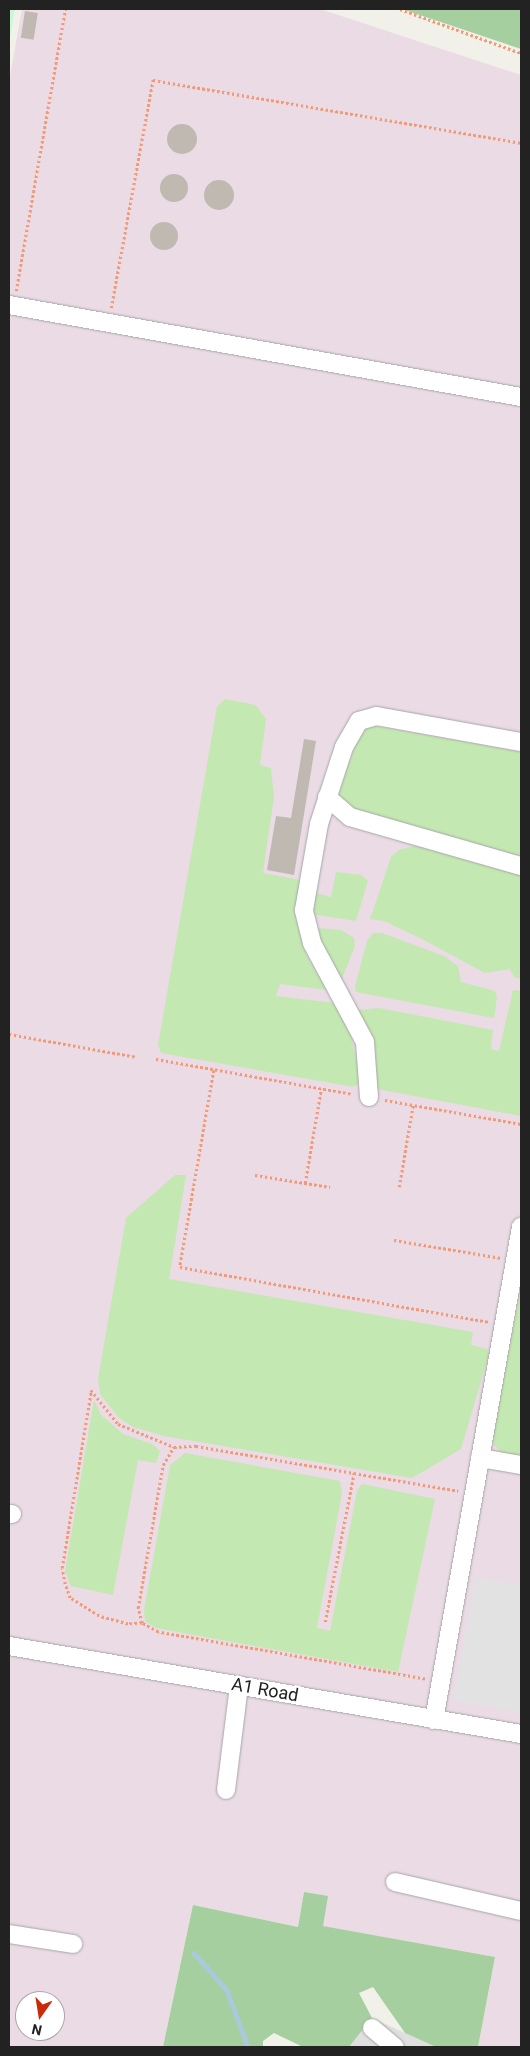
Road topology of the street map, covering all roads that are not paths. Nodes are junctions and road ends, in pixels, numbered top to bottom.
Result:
1 (11, 306) edge
2 (521, 397) edge
3 (521, 742) edge
4 (327, 797) junction
5 (521, 866) edge
6 (369, 1097) road end
7 (521, 1227) edge
8 (480, 1458) junction
9 (521, 1465) edge
10 (9, 1646) edge
11 (239, 1686) junction
12 (434, 1720) junction
13 (521, 1734) edge
14 (226, 1790) dead end
15 (395, 1882) dead end
16 (521, 1911) edge
17 (9, 1934) edge
18 (73, 1944) dead end
19 (372, 2028) dead end
20 (395, 2047) edge

1 - 2 street
3 - 4 street
4 - 5 street
4 - 6 street
7 - 8 street
8 - 9 street
8 - 12 street
10 - 11 street, A1 Road
11 - 12 street, A1 Road
11 - 14 street
12 - 13 street, A1 Road
15 - 16 street
17 - 18 street
19 - 20 street

